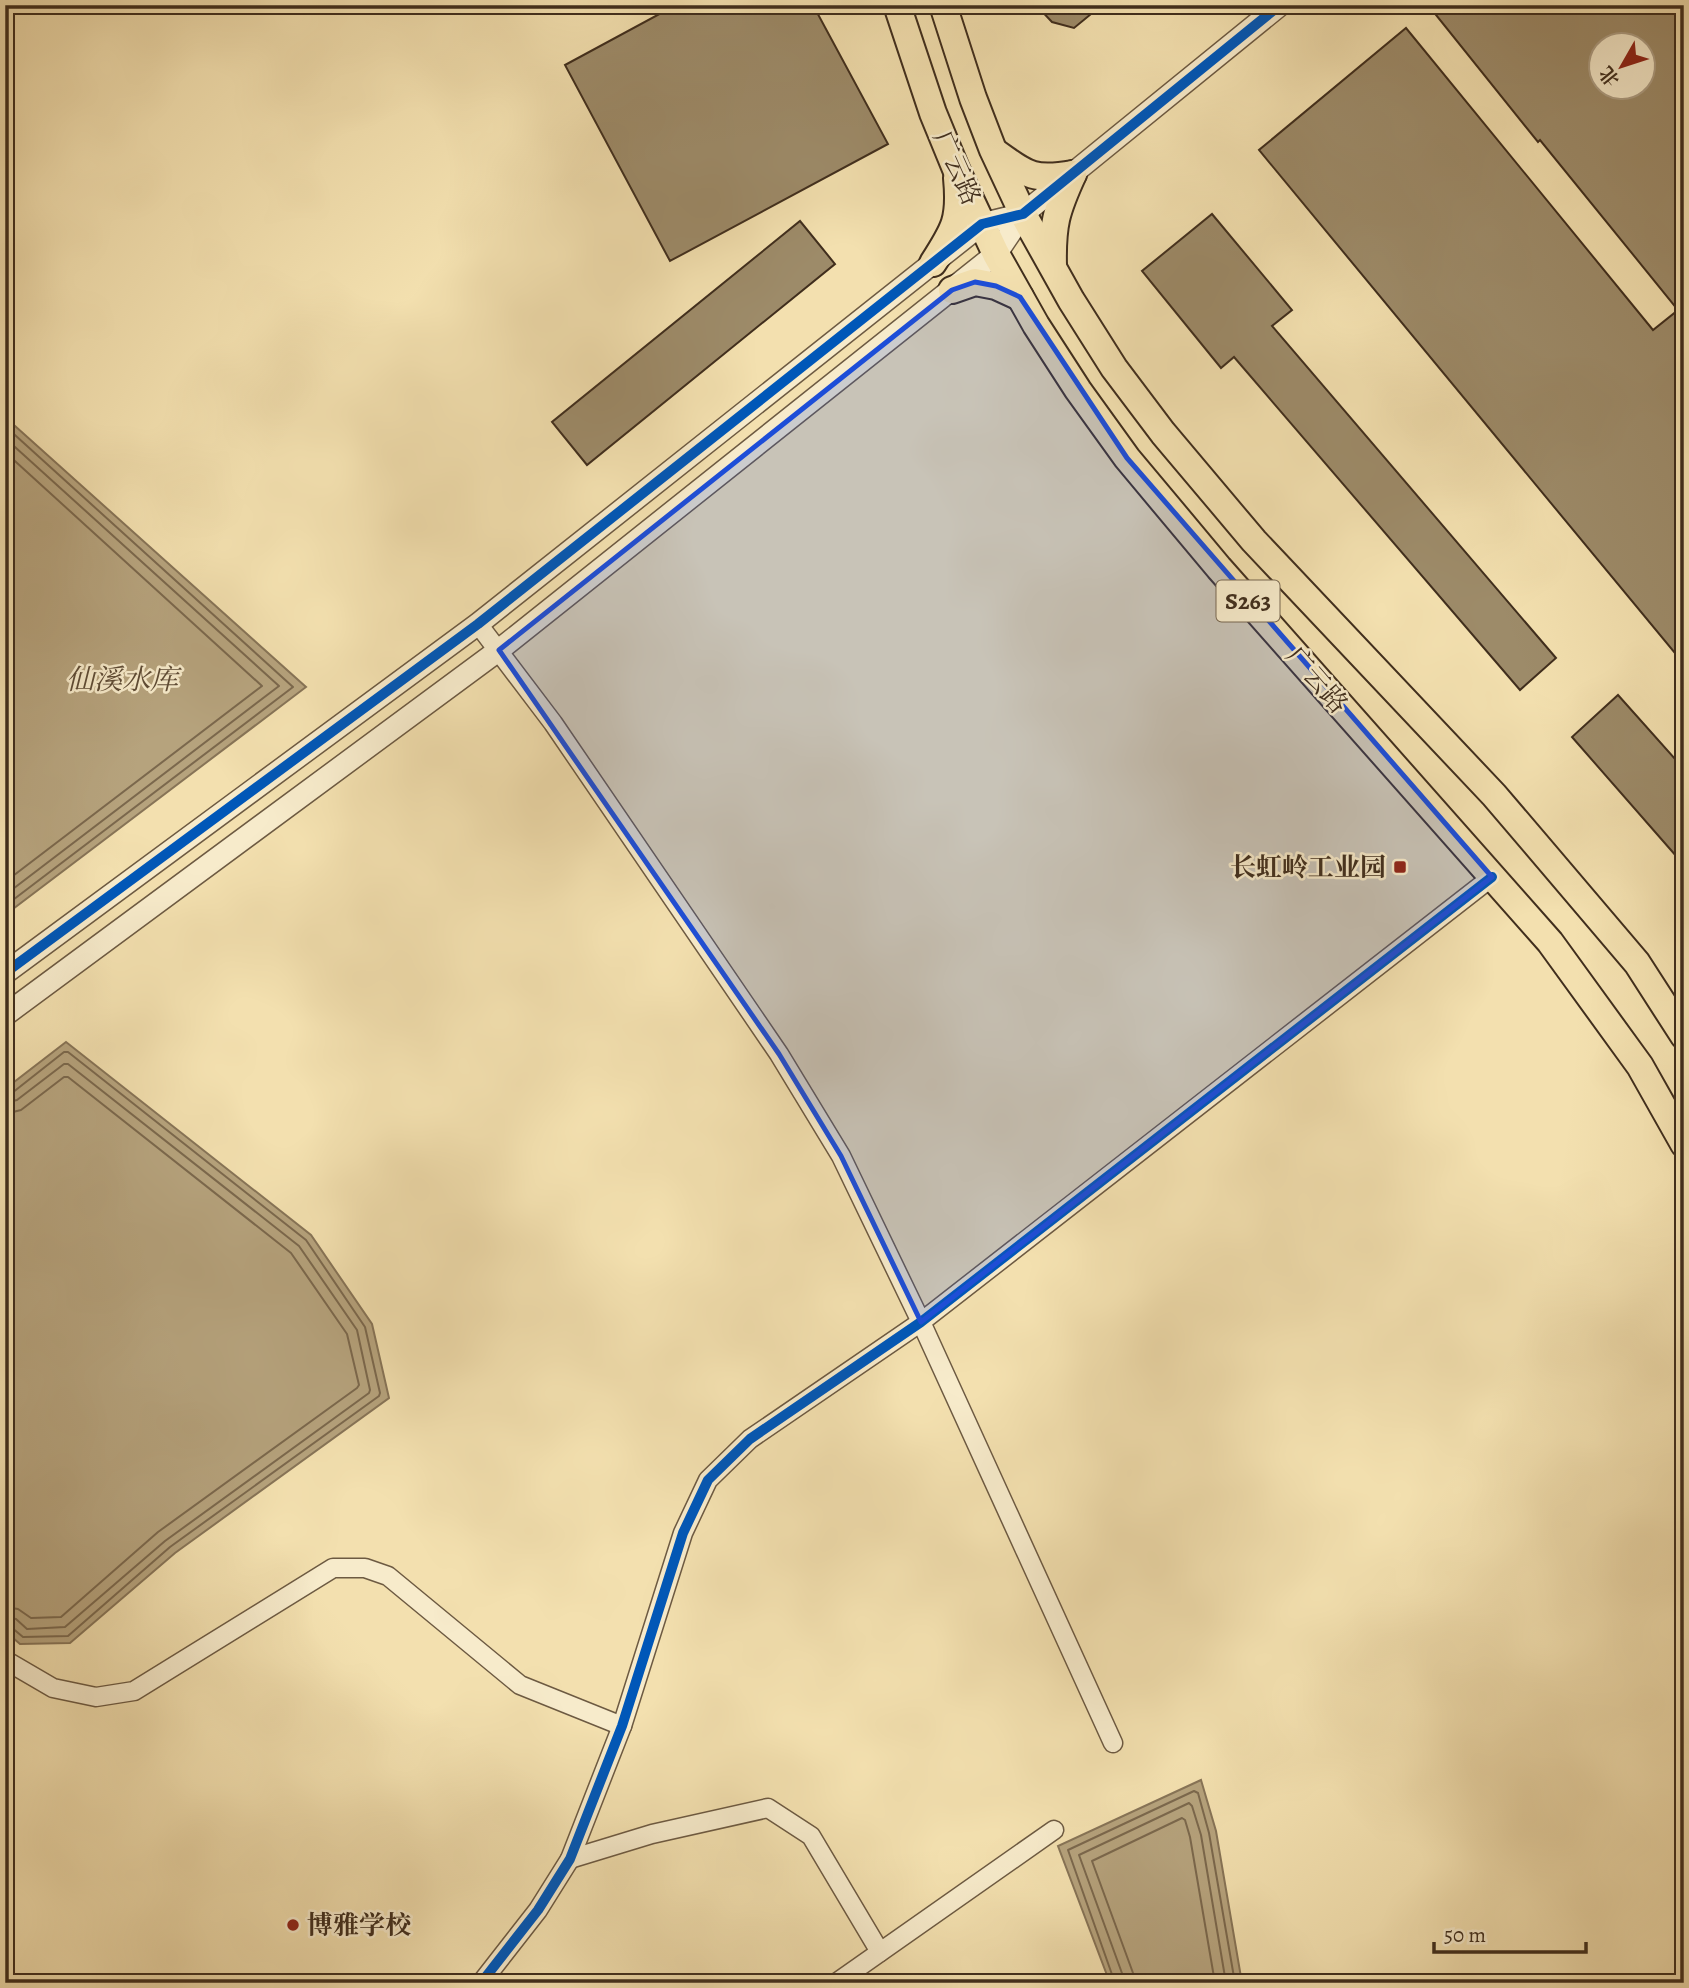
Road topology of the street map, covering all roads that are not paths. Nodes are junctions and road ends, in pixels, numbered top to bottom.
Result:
1 (897, 5) edge
2 (943, 5) edge
3 (1280, 5) edge
4 (993, 150) junction
5 (956, 169) junction
6 (1073, 174) junction
7 (1023, 214) junction
8 (982, 224) junction
9 (996, 254) junction
10 (933, 263) junction
11 (1053, 268) junction
12 (952, 290) junction
13 (1020, 297) junction
14 (478, 624) junction
15 (499, 650) junction
16 (1492, 877) junction
17 (5, 973) edge
18 (5, 1015) edge
19 (1684, 1036) edge
20 (1684, 1144) edge
21 (921, 1322) junction
22 (5, 1660) edge
23 (622, 1726) junction
24 (1112, 1743) dead end
25 (1054, 1830) dead end
26 (570, 1859) junction
27 (880, 1952) junction
28 (481, 1983) edge
29 (836, 1983) edge

1 - 5 main road, 广云路 / S263
2 - 4 main road, 广云路 / S263
3 - 6 street
4 - 6 main road
4 - 7 main road, 广云路 / S263
5 - 8 main road, 广云路 / S263
5 - 10 main road
6 - 7 street
6 - 11 main road
7 - 8 street
7 - 9 street
7 - 11 main road, 广云路 / S263
8 - 9 main road, 广云路 / S263
8 - 10 street
9 - 12 street
9 - 13 main road, 广云路 / S263
10 - 14 street
11 - 19 main road, 广云路 / S263
12 - 13 main road
12 - 15 street
13 - 16 main road, 广云路 / S263
14 - 15 street
14 - 17 street
15 - 18 street
15 - 21 street
16 - 20 main road, 广云路 / S263
16 - 21 street
21 - 23 street
21 - 24 street
22 - 23 street
23 - 26 street
25 - 27 street
26 - 27 street
26 - 28 street
27 - 29 street

